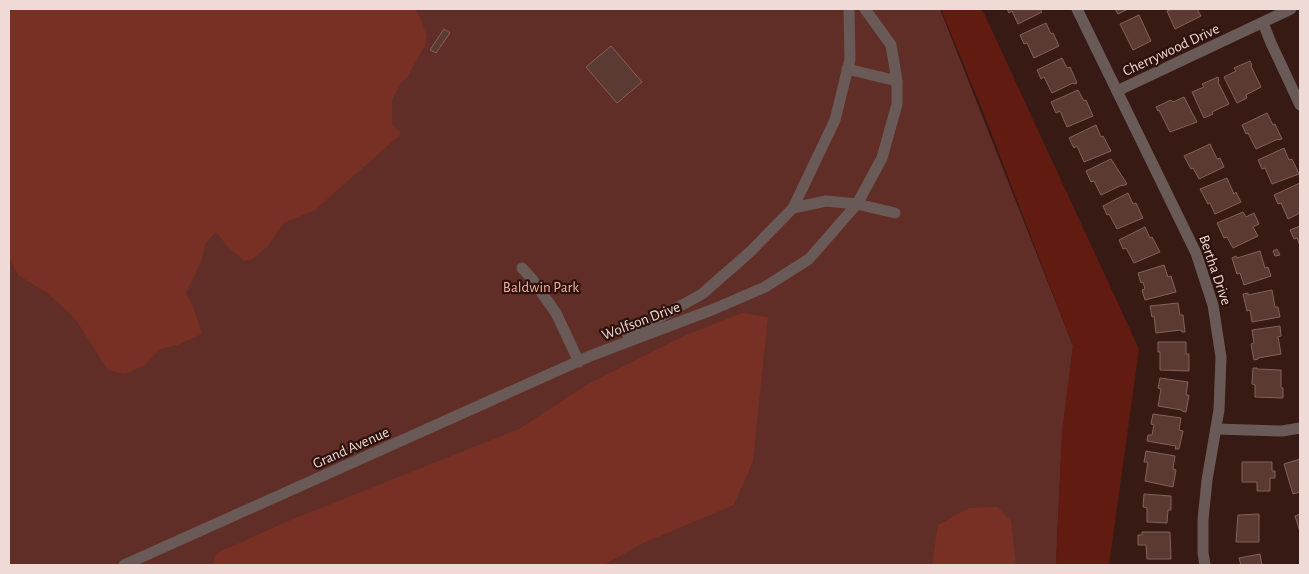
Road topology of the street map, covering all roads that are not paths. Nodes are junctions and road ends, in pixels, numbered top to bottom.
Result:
1 (849, 9) edge
2 (865, 9) edge
3 (1077, 9) edge
4 (1291, 9) edge
5 (1263, 23) junction
6 (847, 69) junction
7 (897, 81) junction
8 (1117, 91) junction
9 (1300, 105) edge
10 (857, 204) junction
11 (793, 208) junction
12 (895, 213) dead end
13 (522, 268) dead end
14 (590, 356) junction
15 (579, 362) junction
16 (1300, 428) edge
17 (1216, 430) junction
18 (124, 565) edge
19 (1205, 565) edge

1 - 6 street, Wolfson Drive
2 - 7 street, Wolfson Drive
3 - 8 street, Bertha Drive
4 - 5 street, Cherrywood Drive
5 - 8 street, Cherrywood Drive
5 - 9 street
6 - 7 street
6 - 11 street, Wolfson Drive
7 - 10 street, Wolfson Drive
8 - 17 street, Bertha Drive
10 - 11 street
10 - 12 street
10 - 14 street, Wolfson Drive
11 - 14 street, Wolfson Drive
13 - 15 street
14 - 15 street, Grand Avenue
15 - 18 street, Grand Avenue
16 - 17 street
17 - 19 street, Bertha Drive

